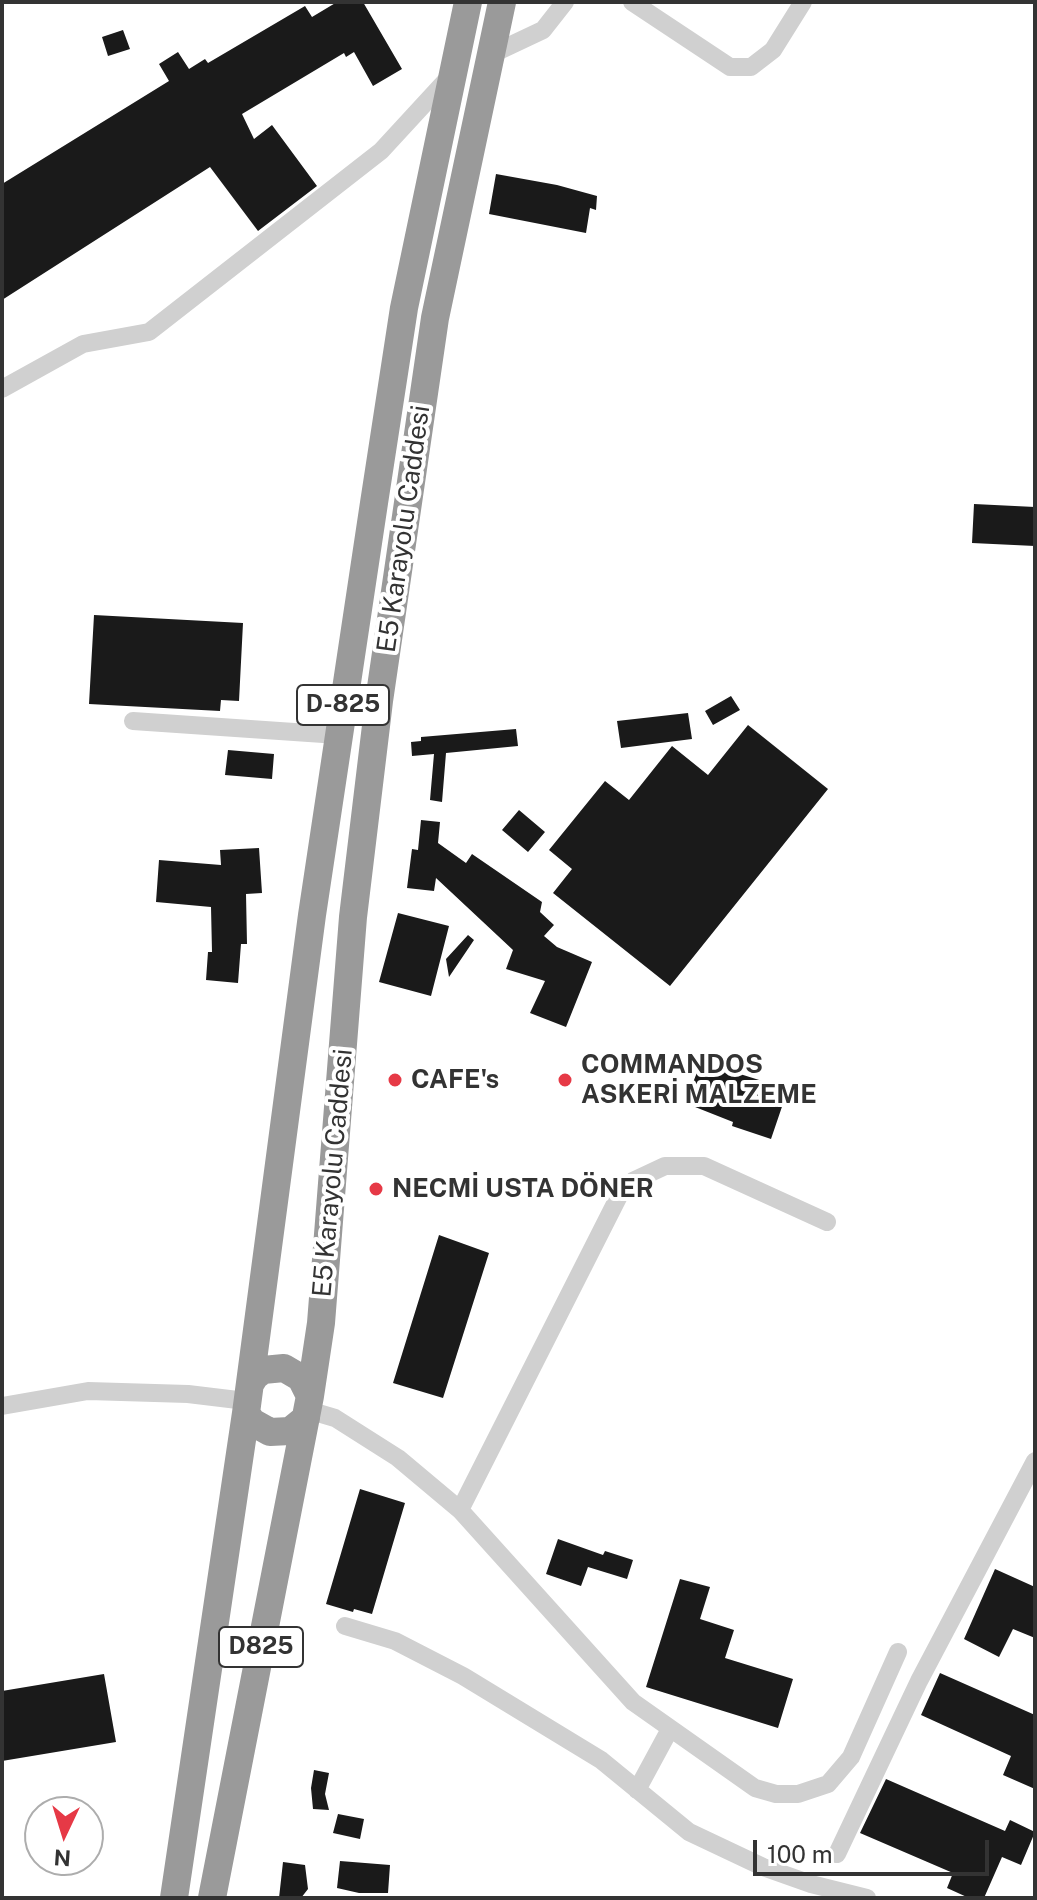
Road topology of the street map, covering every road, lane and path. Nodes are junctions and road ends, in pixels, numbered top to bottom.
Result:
1 (468, 2) edge
2 (502, 2) edge
3 (565, 2) edge
4 (632, 2) edge
5 (803, 2) edge
6 (490, 55) junction
7 (451, 75) junction
8 (2, 389) edge
9 (133, 721) dead end
10 (338, 735) junction
11 (827, 1222) dead end
12 (247, 1399) junction
13 (2, 1406) edge
14 (308, 1408) junction
15 (1035, 1461) edge
16 (460, 1510) junction
17 (345, 1626) dead end
18 (898, 1652) dead end
19 (670, 1729) junction
20 (637, 1790) junction
21 (837, 1854) dead end
22 (174, 1898) edge
23 (212, 1898) edge
24 (867, 1898) edge

1 - 7 highway, E5 Karayolu Caddesi / D-825
2 - 6 highway, E5 Karayolu Caddesi / D-825
3 - 6 street
4 - 5 street
6 - 14 highway, E5 Karayolu Caddesi / D-825
7 - 8 street
7 - 10 highway, E5 Karayolu Caddesi / D-825
9 - 10 street
10 - 12 highway, E5 Karayolu Caddesi / D-825
11 - 16 street
12 - 13 street
12 - 14 highway
12 - 14 highway
12 - 22 highway, E5 Karayolu Caddesi / D825
14 - 16 street
14 - 23 highway, E5 Karayolu Caddesi / D825
15 - 21 street
16 - 19 street
17 - 20 street
18 - 19 street
19 - 20 street
20 - 24 street

